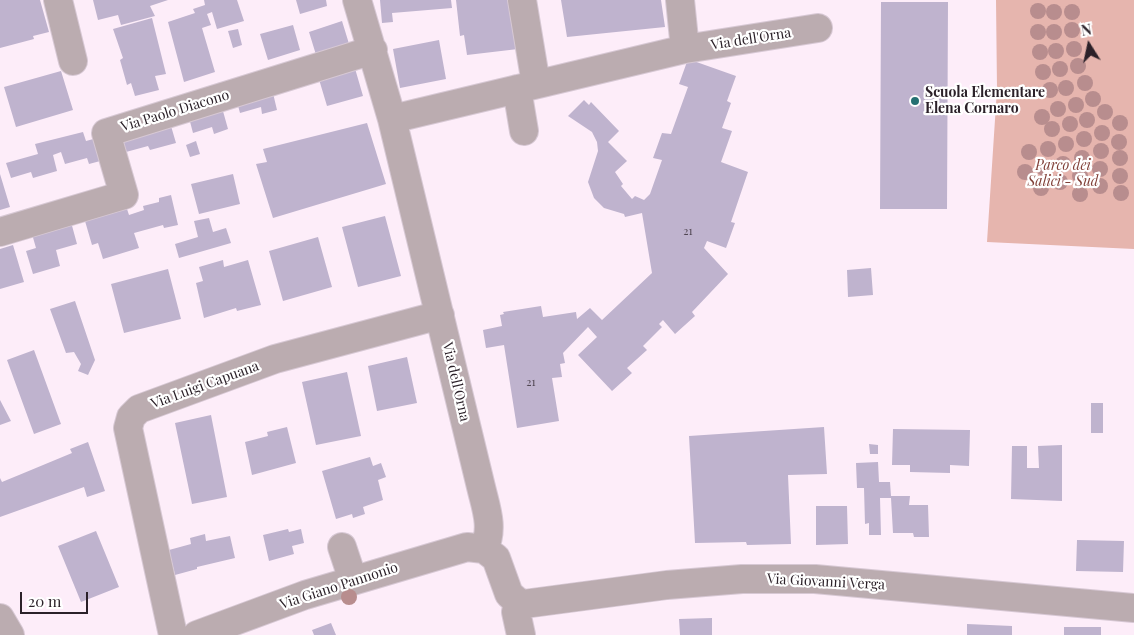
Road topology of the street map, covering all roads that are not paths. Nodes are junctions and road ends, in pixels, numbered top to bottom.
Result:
1 (58, 0) edge
2 (357, 0) edge
3 (522, 0) edge
4 (680, 0) edge
5 (818, 28) dead end
6 (685, 49) junction
7 (373, 50) junction
8 (73, 61) dead end
9 (526, 86) junction
10 (392, 119) junction
11 (524, 131) dead end
12 (0, 232) edge
13 (440, 315) junction
14 (342, 547) dead end
15 (484, 548) junction
16 (353, 580) junction
17 (518, 602) junction
18 (1134, 608) edge
19 (0, 618) edge
20 (10, 635) edge
21 (173, 635) edge
22 (197, 635) edge
23 (521, 635) edge

1 - 8 street
2 - 7 street, Via dell'Orna
3 - 9 street
4 - 6 street
5 - 6 street, Via dell'Orna
6 - 9 street, Via dell'Orna
7 - 10 street, Via dell'Orna
7 - 12 street, Via Paolo Diacono
9 - 10 street, Via dell'Orna
9 - 11 street
10 - 13 street, Via dell'Orna
13 - 15 street, Via dell'Orna
13 - 21 street, Via Luigi Capuana
14 - 16 street
15 - 16 street, Via Giano Pannonio
15 - 17 street
16 - 22 street, Via Giano Pannonio
17 - 18 street, Via Giovanni Verga
17 - 23 street
19 - 20 street

